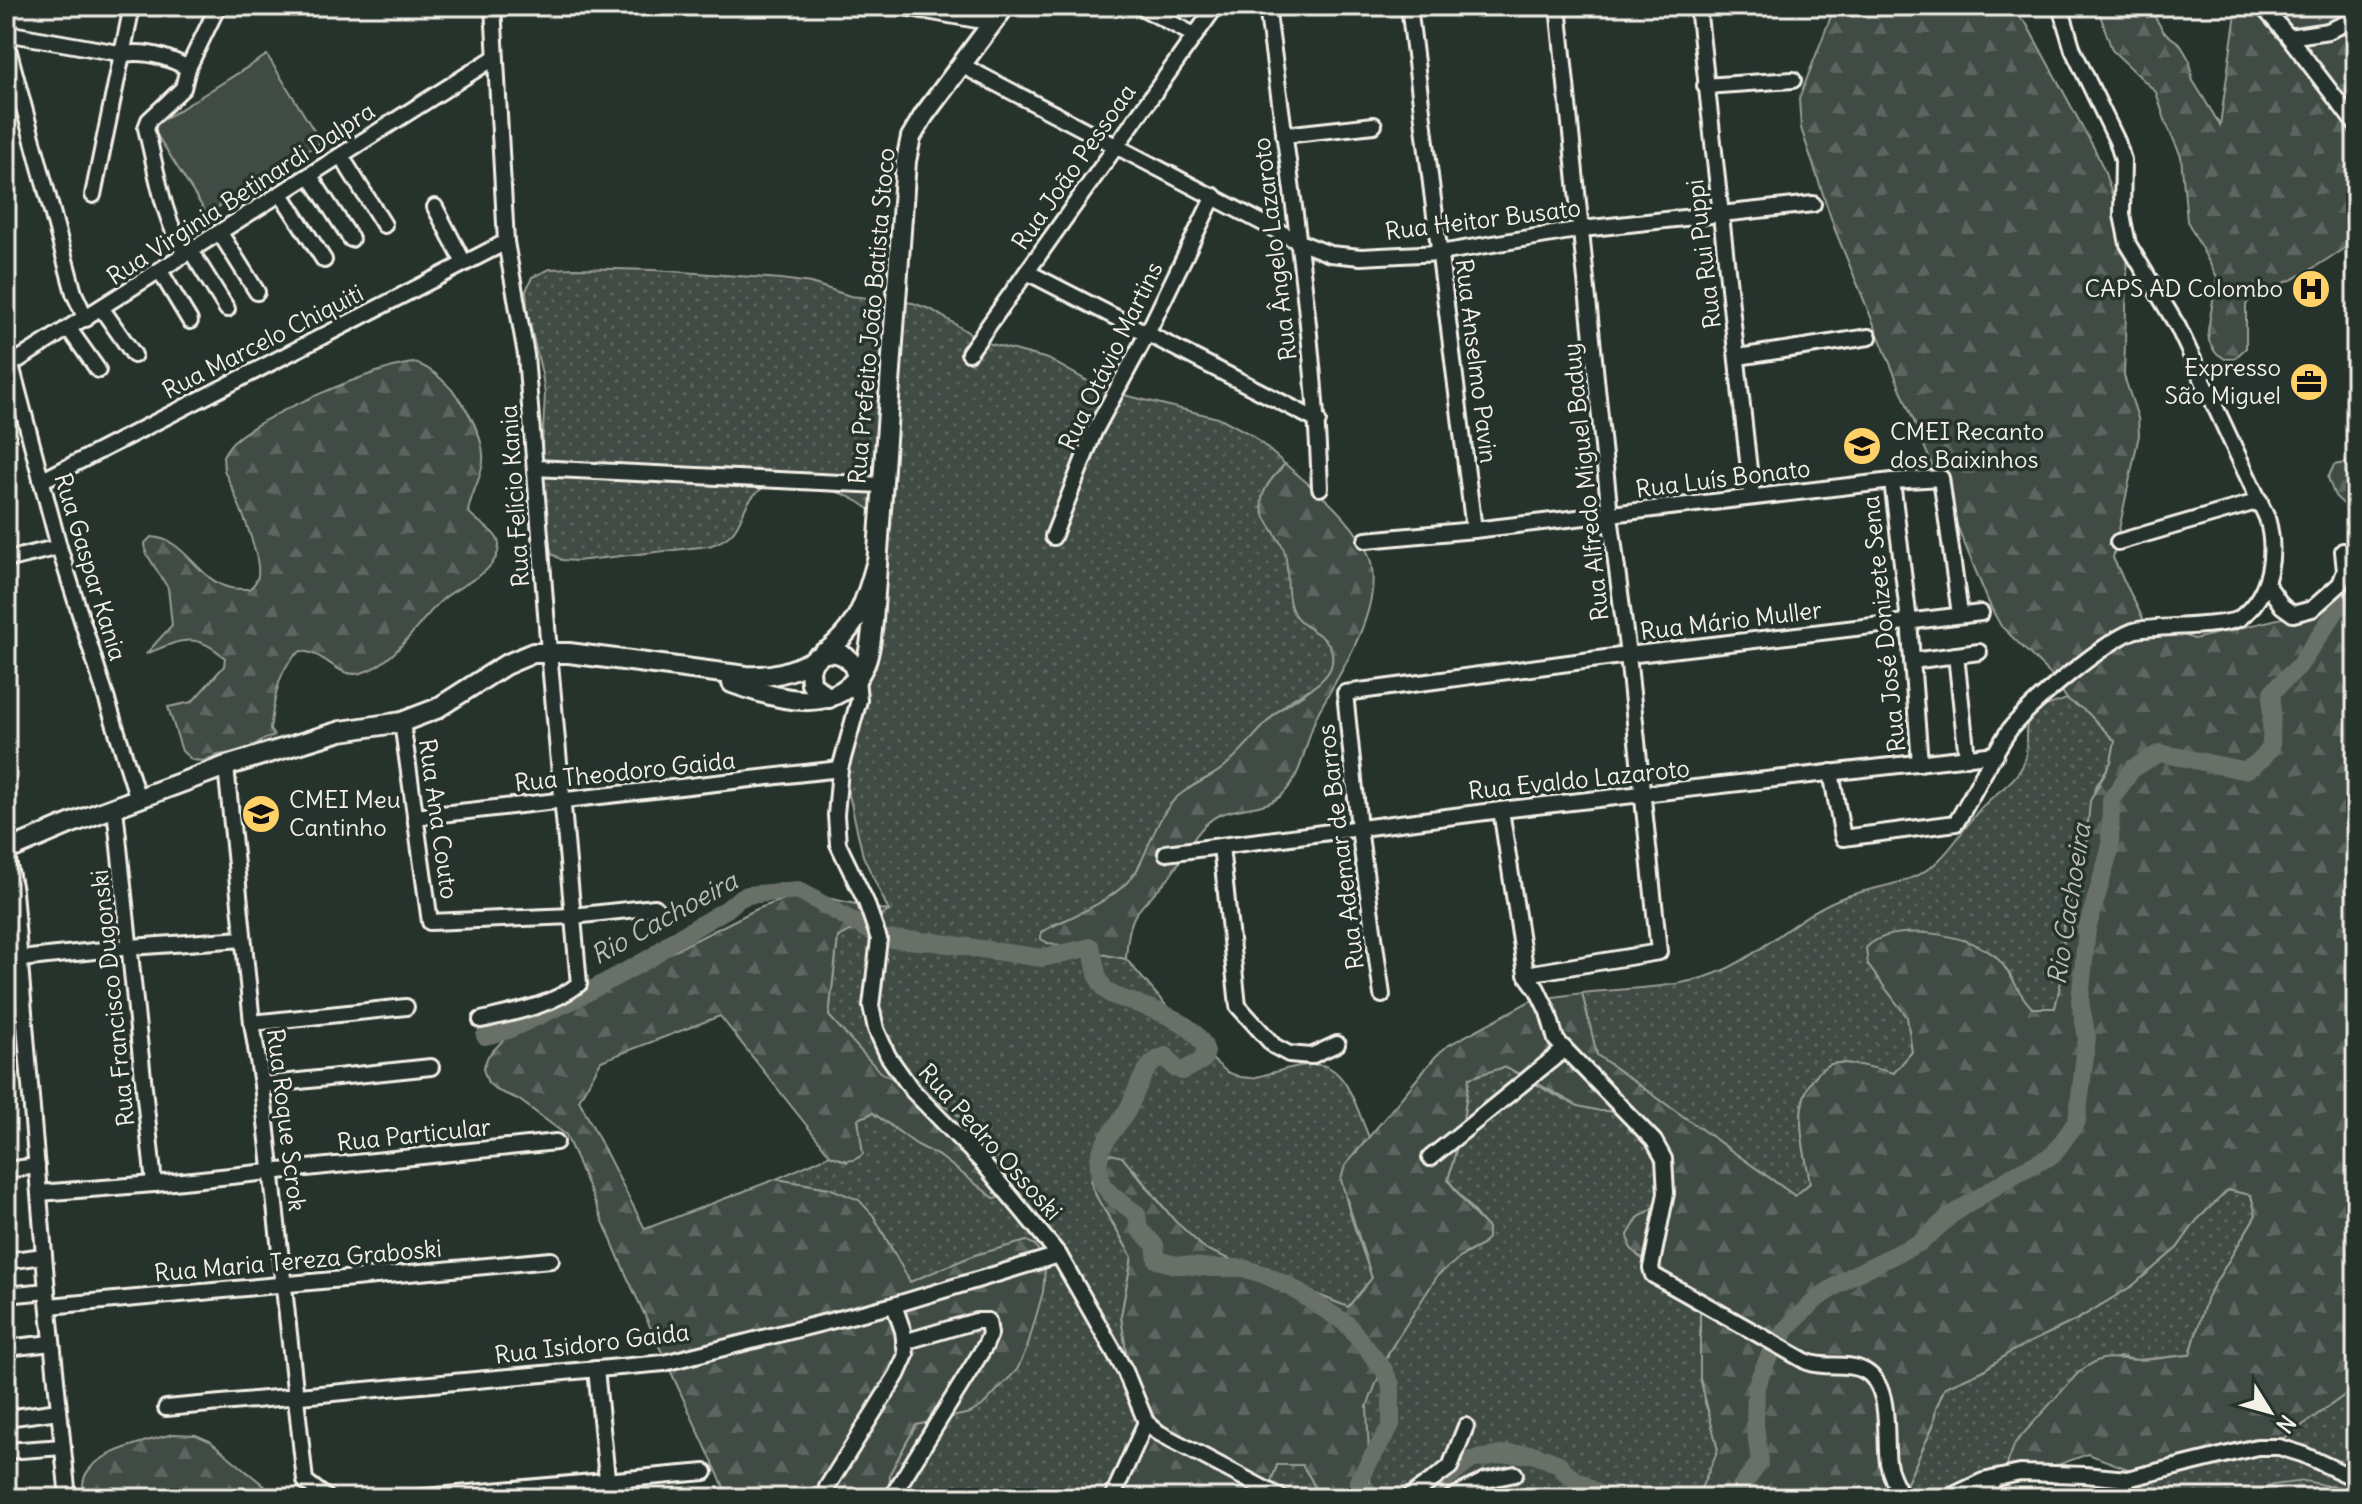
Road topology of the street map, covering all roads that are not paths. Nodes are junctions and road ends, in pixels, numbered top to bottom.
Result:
1 (132, 6) edge
2 (218, 6) edge
3 (493, 6) edge
4 (899, 6) edge
5 (1005, 6) edge
6 (1139, 6) edge
7 (1216, 6) edge
8 (1267, 6) edge
9 (1409, 6) edge
10 (1558, 6) edge
11 (1698, 6) edge
12 (2060, 6) edge
13 (2262, 6) edge
14 (2356, 19) edge
15 (994, 23) junction
16 (6, 33) edge
17 (1194, 35) junction
18 (2289, 37) junction
19 (6, 41) edge
20 (124, 54) junction
21 (494, 58) junction
22 (963, 66) junction
23 (188, 68) junction
24 (1793, 80) dead end
25 (1705, 86) junction
26 (1374, 125) dead end
27 (2356, 125) edge
28 (1284, 135) junction
29 (1115, 144) junction
30 (341, 156) junction
31 (310, 176) junction
32 (281, 194) junction
33 (93, 195) dead end
34 (1214, 196) junction
35 (1813, 204) dead end
36 (435, 207) dead end
37 (1722, 214) junction
38 (384, 225) dead end
39 (1582, 229) junction
40 (220, 233) junction
41 (351, 239) dead end
42 (506, 242) junction
43 (1299, 242) junction
44 (188, 253) junction
45 (1440, 253) junction
46 (324, 260) dead end
47 (464, 263) junction
48 (160, 271) junction
49 (1027, 272) junction
50 (257, 292) dead end
51 (102, 309) junction
52 (227, 309) dead end
53 (86, 319) junction
54 (190, 321) dead end
55 (69, 329) junction
56 (1147, 334) junction
57 (1869, 337) dead end
58 (6, 346) edge
59 (969, 353) dead end
60 (134, 355) dead end
61 (1738, 357) junction
62 (10, 365) junction
63 (98, 370) dead end
64 (1318, 421) junction
65 (535, 468) junction
66 (41, 481) junction
67 (1892, 481) junction
68 (882, 485) junction
69 (1320, 488) dead end
70 (1752, 497) junction
71 (2260, 501) junction
72 (1610, 515) junction
73 (1474, 530) junction
74 (1053, 537) dead end
75 (1366, 540) dead end
76 (2118, 542) dead end
77 (59, 547) junction
78 (2343, 551) dead end
79 (6, 560) edge
80 (876, 564) junction
81 (2266, 583) junction
82 (1981, 613) dead end
83 (1960, 614) junction
84 (1909, 621) junction
85 (549, 652) junction
86 (1979, 652) dead end
87 (1628, 655) junction
88 (1956, 655) junction
89 (819, 656) junction
90 (1912, 661) junction
91 (698, 669) junction
92 (857, 678) junction
93 (1345, 693) joint
94 (829, 698) junction
95 (402, 722) junction
96 (850, 726) junction
97 (1996, 754) junction
98 (1967, 758) junction
99 (1920, 763) junction
100 (226, 766) junction
101 (840, 769) junction
102 (1831, 772) junction
103 (1643, 795) junction
104 (138, 799) junction
105 (562, 802) junction
106 (115, 808) junction
107 (1501, 810) junction
108 (415, 817) junction
109 (1359, 828) junction
110 (1221, 846) junction
111 (6, 851) edge
112 (1166, 853) dead end
113 (655, 907) dead end
114 (573, 916) junction
115 (243, 939) junction
116 (131, 947) junction
117 (20, 959) junction
118 (1526, 974) junction
119 (1382, 995) dead end
120 (406, 1007) dead end
121 (481, 1020) dead end
122 (252, 1023) junction
123 (1337, 1044) dead end
124 (1565, 1049) junction
125 (431, 1067) dead end
126 (262, 1085) junction
127 (556, 1142) dead end
128 (1430, 1158) dead end
129 (37, 1166) junction
130 (6, 1170) edge
131 (272, 1173) junction
132 (154, 1184) junction
133 (39, 1193) junction
134 (1059, 1255) junction
135 (44, 1256) junction
136 (551, 1260) dead end
137 (6, 1261) edge
138 (284, 1286) junction
139 (6, 1295) edge
140 (48, 1298) junction
141 (894, 1305) junction
142 (904, 1342) junction
143 (52, 1343) junction
144 (6, 1348) edge
145 (596, 1369) junction
146 (295, 1396) junction
147 (166, 1408) dead end
148 (59, 1411) junction
149 (6, 1418) edge
150 (1146, 1422) junction
151 (1466, 1426) dead end
152 (63, 1447) junction
153 (6, 1451) edge
154 (705, 1472) dead end
155 (1515, 1474) dead end
156 (1993, 1479) junction
157 (2127, 1479) junction
158 (2356, 1479) edge
159 (607, 1482) junction
160 (1953, 1496) edge
161 (68, 1498) edge
162 (327, 1498) edge
163 (414, 1498) edge
164 (609, 1498) edge
165 (829, 1498) edge
166 (891, 1498) edge
167 (1112, 1498) edge
168 (1282, 1498) edge
169 (1408, 1498) edge
170 (1451, 1498) edge
171 (1903, 1498) edge
172 (1987, 1498) edge
173 (2125, 1498) edge

1 - 20 street
2 - 23 street
3 - 21 street, Rua Felício Kania
4 - 15 street
5 - 15 main road, Rua Prefeito João Batista Stoco
6 - 17 street
7 - 17 street, Rua João Pessoaa
8 - 28 street, Rua Ângelo Lazaroto
9 - 45 street, Rua Anselmo Pavin
10 - 39 street, Rua Alfredo Miguel Baduy
11 - 25 street, Rua Rui Puppi
12 - 71 street
13 - 18 street
14 - 18 street
15 - 22 main road, Rua Prefeito João Batista Stoco
16 - 20 street
17 - 29 street, Rua João Pessoaa
18 - 27 street
19 - 53 street
20 - 23 street
20 - 33 street
21 - 30 street, Rua Virginia Betinardi Dalpra
21 - 42 street, Rua Felício Kania
22 - 29 street, Rua Heitor Busato
22 - 68 main road, Rua Prefeito João Batista Stoco
23 - 44 street
24 - 25 street
25 - 37 street, Rua Rui Puppi
26 - 28 street
28 - 43 street, Rua Ângelo Lazaroto
29 - 34 street, Rua Heitor Busato
29 - 49 street, Rua João Pessoaa
30 - 31 street, Rua Virginia Betinardi Dalpra
30 - 38 street
31 - 32 street, Rua Virginia Betinardi Dalpra
31 - 41 street
32 - 40 street, Rua Virginia Betinardi Dalpra
32 - 46 street
34 - 43 street, Rua Heitor Busato
34 - 56 street, Rua Otávio Martins
35 - 37 street, Rua Heitor Busato
36 - 47 street
37 - 39 street, Rua Heitor Busato
37 - 61 street, Rua Rui Puppi
39 - 45 street, Rua Heitor Busato
39 - 72 street, Rua Alfredo Miguel Baduy
40 - 44 street, Rua Virginia Betinardi Dalpra
40 - 50 street
42 - 47 street, Rua Marcelo Chiquiti
42 - 65 street, Rua Felício Kania
43 - 45 street, Rua Heitor Busato
43 - 64 street, Rua Ângelo Lazaroto
44 - 48 street, Rua Virginia Betinardi Dalpra
44 - 52 street
45 - 73 street, Rua Anselmo Pavin
47 - 66 street, Rua Marcelo Chiquiti
48 - 51 street, Rua Virginia Betinardi Dalpra
48 - 54 street
49 - 56 street
49 - 59 street, Rua João Pessoaa
51 - 53 street, Rua Virginia Betinardi Dalpra
51 - 60 street
53 - 55 street, Rua Virginia Betinardi Dalpra
55 - 62 street, Rua Virginia Betinardi Dalpra
55 - 63 street
56 - 64 street
56 - 74 street, Rua Otávio Martins
57 - 61 street
58 - 62 street, Rua Gaspar Kania
61 - 70 street, Rua Rui Puppi
62 - 66 street, Rua Gaspar Kania
64 - 69 street, Rua Ângelo Lazaroto
65 - 68 street
65 - 85 street, Rua Felício Kania
66 - 77 street, Rua Gaspar Kania
67 - 70 street, Rua Luís Bonato
67 - 83 street, Rua Luís Bonato
67 - 84 street, Rua José Donizete Sena
68 - 80 main road, Rua Prefeito João Batista Stoco
70 - 72 street, Rua Luís Bonato
71 - 76 street
71 - 81 street
72 - 73 street, Rua Luís Bonato
72 - 87 street, Rua Alfredo Miguel Baduy
73 - 75 street, Rua Luís Bonato
77 - 79 street
77 - 104 street, Rua Gaspar Kania
78 - 81 street
80 - 89 main road, Rua Prefeito João Batista Stoco
80 - 92 main road, Rua Prefeito João Batista Stoco
81 - 97 street
82 - 83 street, Rua Mário Muller
83 - 84 street, Rua Mário Muller
84 - 87 street, Rua Mário Muller
84 - 90 street, Rua José Donizete Sena
85 - 91 main road, Rua Prefeito João Batista Stoco
85 - 95 main road, Rua Prefeito João Batista Stoco
85 - 105 street, Rua Felício Kania
86 - 88 street
87 - 93 street, Rua Mário Muller
87 - 103 street, Rua Alfredo Miguel Baduy
88 - 90 street
88 - 98 street
89 - 91 main road, Rua Prefeito João Batista Stoco
89 - 92 main road
89 - 94 main road
90 - 99 street, Rua José Donizete Sena
91 - 94 main road, Rua Prefeito João Batista Stoco
92 - 94 main road
92 - 96 street, Rua Pedro Ossoski
93 - 109 street, Rua Ademar de Barros
94 - 96 street
95 - 100 main road, Rua Prefeito João Batista Stoco
95 - 108 street, Rua Ana Couto
96 - 101 street, Rua Pedro Ossoski
97 - 98 street, Rua Evaldo Lazaroto
97 - 102 street
98 - 99 street, Rua Evaldo Lazaroto
99 - 102 street, Rua Evaldo Lazaroto
100 - 104 main road, Rua Prefeito João Batista Stoco
100 - 115 street, Rua Roque Scrok
101 - 105 street, Rua Theodoro Gaida
101 - 134 street, Rua Pedro Ossoski
102 - 103 street, Rua Evaldo Lazaroto
103 - 107 street, Rua Evaldo Lazaroto
103 - 118 street, Rua Alfredo Miguel Baduy
104 - 106 main road, Rua Prefeito João Batista Stoco
105 - 108 street, Rua Theodoro Gaida
105 - 114 street, Rua Felício Kania
106 - 111 main road, Rua Prefeito João Batista Stoco
106 - 116 street, Rua Francisco Dugonski
107 - 109 street, Rua Evaldo Lazaroto
107 - 118 street
108 - 114 street, Rua Ana Couto
109 - 110 street, Rua Evaldo Lazaroto
109 - 119 street, Rua Ademar de Barros
110 - 112 street, Rua Evaldo Lazaroto
110 - 123 street
111 - 117 street
113 - 114 street
114 - 121 street, Rua Felício Kania
115 - 116 street
115 - 122 street, Rua Roque Scrok
116 - 117 street
116 - 132 street, Rua Francisco Dugonski
117 - 129 street
118 - 124 street
120 - 122 street
122 - 126 street, Rua Roque Scrok
124 - 128 street
124 - 171 street
125 - 126 street
126 - 131 street, Rua Roque Scrok
127 - 131 street, Rua Particular
129 - 130 street
129 - 133 street
131 - 132 street, Rua Particular
131 - 138 street, Rua Roque Scrok
132 - 133 street, Rua Particular
133 - 135 street
134 - 141 street, Rua Isidoro Gaida
134 - 150 street, Rua Pedro Ossoski
135 - 137 street
135 - 140 street
136 - 138 street, Rua Maria Tereza Graboski
138 - 140 street, Rua Maria Tereza Graboski
138 - 146 street, Rua Roque Scrok
139 - 140 street, Rua Maria Tereza Graboski
140 - 143 street
141 - 142 street
141 - 145 street, Rua Isidoro Gaida
142 - 165 street
142 - 166 street
143 - 144 street
143 - 148 street
145 - 146 street, Rua Isidoro Gaida
145 - 159 street
146 - 147 street, Rua Isidoro Gaida
146 - 162 street, Rua Roque Scrok
148 - 149 street
148 - 152 street
150 - 167 street
150 - 168 street
151 - 169 street
152 - 153 street
152 - 161 street
154 - 159 street
155 - 170 street
156 - 157 street
156 - 160 street
156 - 172 street
157 - 158 street
157 - 173 street
159 - 163 street
159 - 164 street

